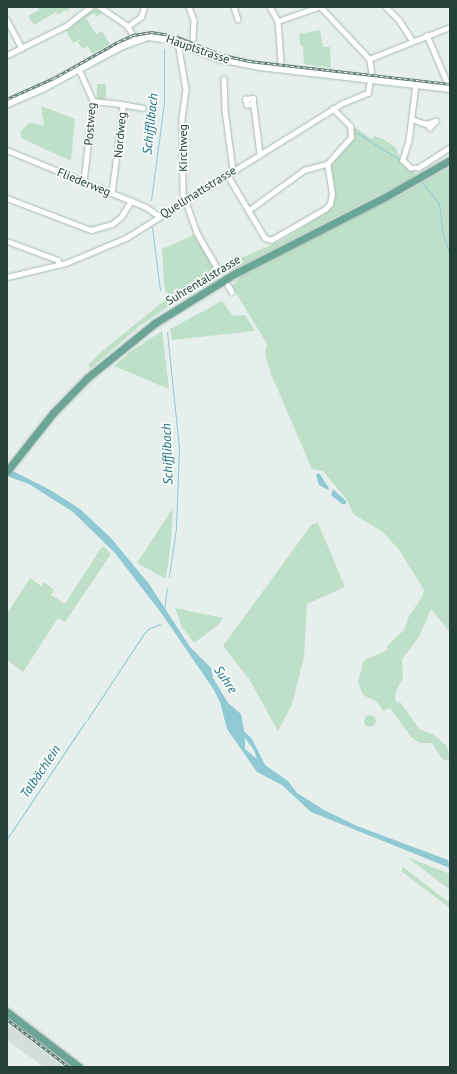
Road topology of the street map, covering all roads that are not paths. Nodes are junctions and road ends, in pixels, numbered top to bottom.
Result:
1 (90, 7) edge
2 (100, 7) edge
3 (144, 7) edge
4 (189, 7) edge
5 (234, 7) edge
6 (270, 7) edge
7 (319, 7) edge
8 (386, 7) edge
9 (238, 19) dead end
10 (7, 20) edge
11 (278, 21) junction
12 (128, 26) junction
13 (450, 27) edge
14 (427, 35) junction
15 (193, 38) dead end
16 (135, 39) junction
17 (412, 40) junction
18 (178, 42) junction
19 (22, 48) junction
20 (7, 55) edge
21 (369, 59) junction
22 (281, 62) dead end
23 (79, 69) junction
24 (224, 79) dead end
25 (371, 79) junction
26 (416, 84) junction
27 (448, 85) edge
28 (94, 101) junction
29 (7, 103) edge
30 (121, 104) junction
31 (253, 105) dead end
32 (143, 108) dead end
33 (332, 110) junction
34 (412, 119) junction
35 (426, 124) dead end
36 (450, 148) edge
37 (7, 150) edge
38 (260, 154) junction
39 (450, 160) edge
40 (327, 164) junction
41 (233, 170) junction
42 (227, 174) junction
43 (84, 182) junction
44 (112, 193) junction
45 (7, 198) edge
46 (184, 200) junction
47 (131, 201) junction
48 (249, 210) junction
49 (158, 216) junction
50 (7, 240) edge
51 (60, 266) junction
52 (219, 271) tunnel mouth
53 (7, 277) edge
54 (228, 285) tunnel mouth
55 (232, 292) dead end
56 (7, 471) edge
57 (7, 1012) edge
58 (79, 1067) edge

1 - 19 street
2 - 12 street
3 - 12 street
4 - 15 street
5 - 9 street
6 - 11 street
7 - 11 street
7 - 21 street
8 - 17 street
10 - 19 street
11 - 22 street
12 - 16 street
13 - 14 street
14 - 17 street
14 - 27 street
16 - 18 main road, Hauptstrasse
16 - 23 main road, Hauptstrasse
17 - 21 street
18 - 25 main road, Hauptstrasse
18 - 46 street, Kirchweg
19 - 20 street
21 - 25 street
23 - 28 street, Postweg
23 - 29 main road, Hauptstrasse
24 - 41 street
25 - 26 main road, Hauptstrasse
25 - 33 street, Quellmattstrasse
26 - 27 main road, Hauptstrasse
26 - 34 street
28 - 30 street, Nordweg
28 - 43 street, Postweg
30 - 32 street
30 - 44 street, Nordweg
31 - 38 street
33 - 38 street, Quellmattstrasse
33 - 40 street
34 - 35 street
34 - 36 street
37 - 43 street, Fliederweg
38 - 41 street, Quellmattstrasse
39 - 56 main road, Suhrentalstrasse
40 - 48 street
40 - 48 street
41 - 42 street, Quellmattstrasse
42 - 46 street, Quellmattstrasse
42 - 48 street
43 - 44 street, Fliederweg
44 - 47 street, Fliederweg
45 - 47 street
46 - 49 street, Quellmattstrasse
46 - 52 street, Kirchweg
47 - 49 street, Fliederweg
49 - 51 street, Quellmattstrasse
50 - 51 street
51 - 53 street, Quellmattstrasse
54 - 55 street
57 - 58 main road

